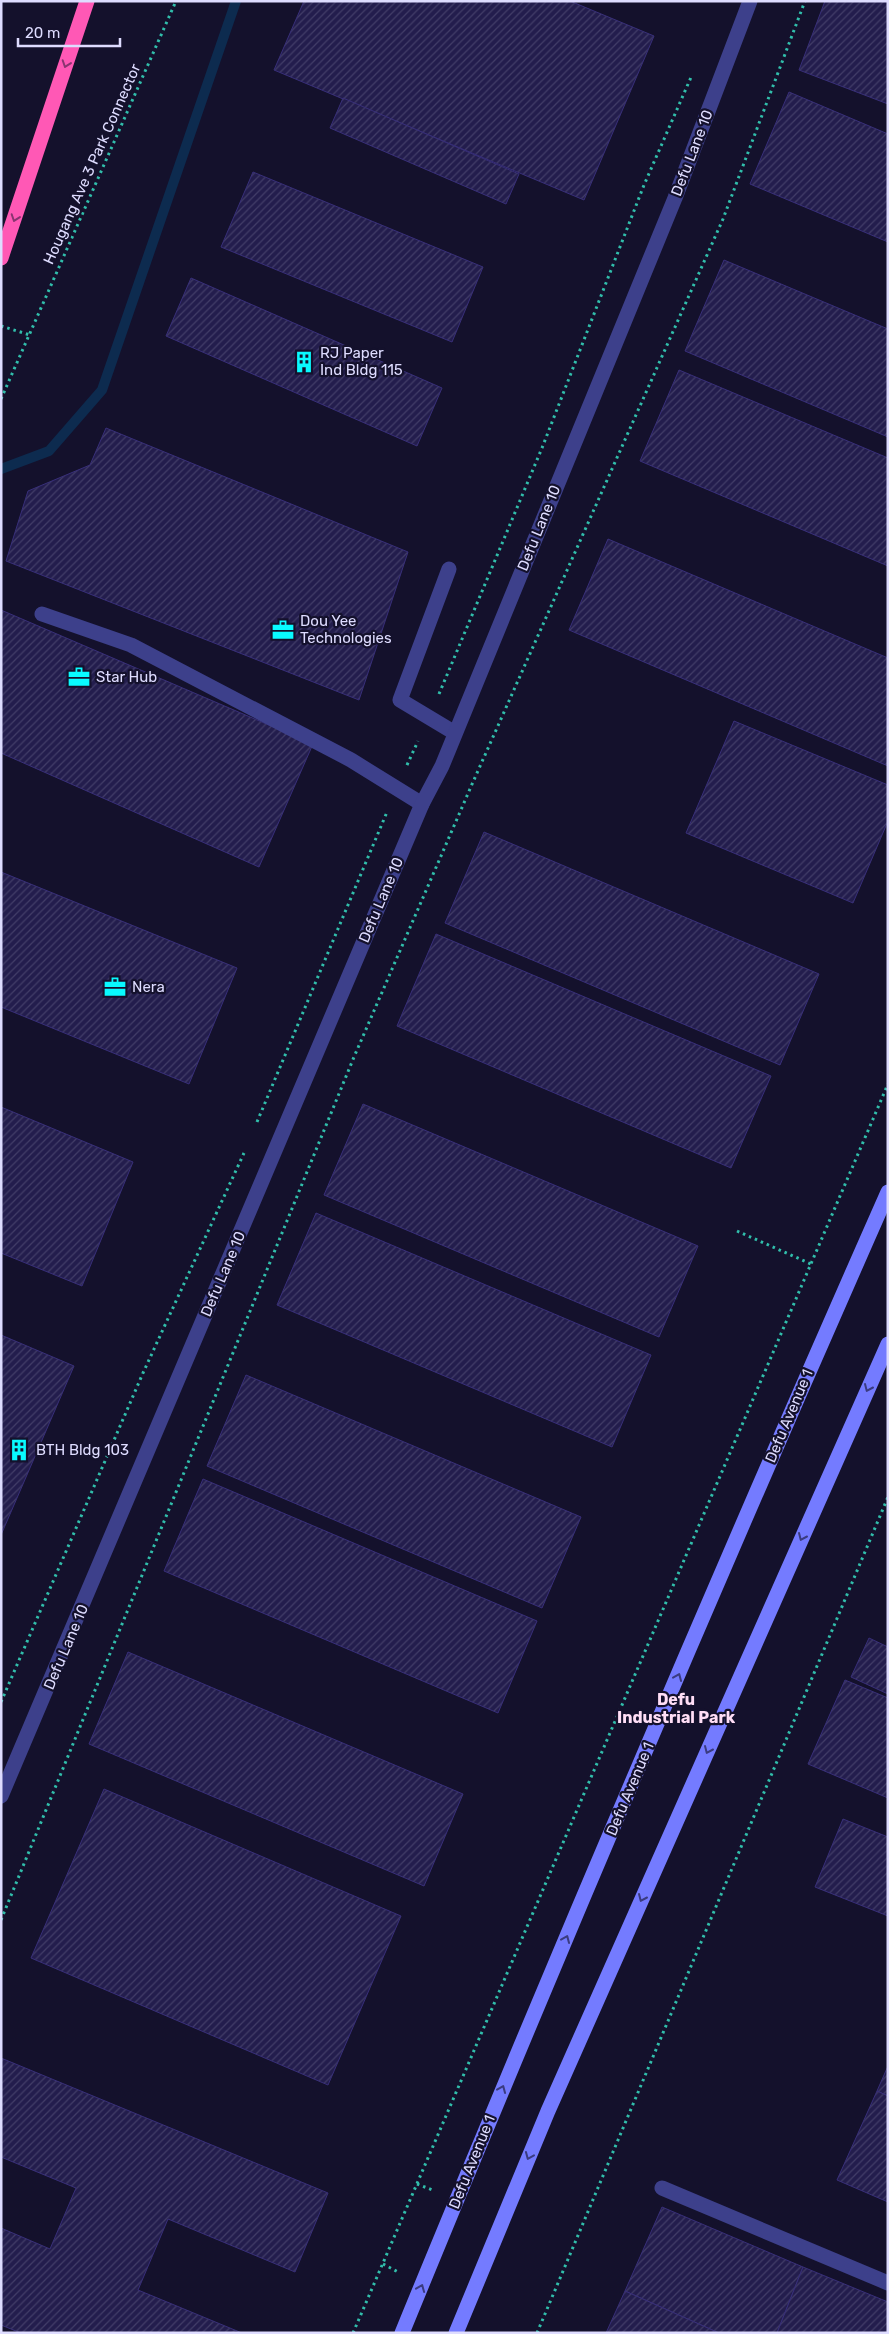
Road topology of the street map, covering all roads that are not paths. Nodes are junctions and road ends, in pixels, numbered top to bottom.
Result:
1 (87, 1) edge
2 (750, 1) edge
3 (1, 258) edge
4 (449, 569) dead end
5 (42, 614) dead end
6 (455, 732) junction
7 (422, 804) junction
8 (888, 1192) edge
9 (888, 1344) edge
10 (1, 1796) edge
11 (662, 2188) dead end
12 (888, 2283) edge
13 (402, 2333) edge
14 (456, 2333) edge

1 -> 3 highway
2 - 6 street, Defu Lane 10
4 - 6 street
5 - 7 street
6 - 7 street, Defu Lane 10
7 - 10 street, Defu Lane 10
13 -> 8 main road, Defu Avenue 1
9 -> 14 main road
11 - 12 street

